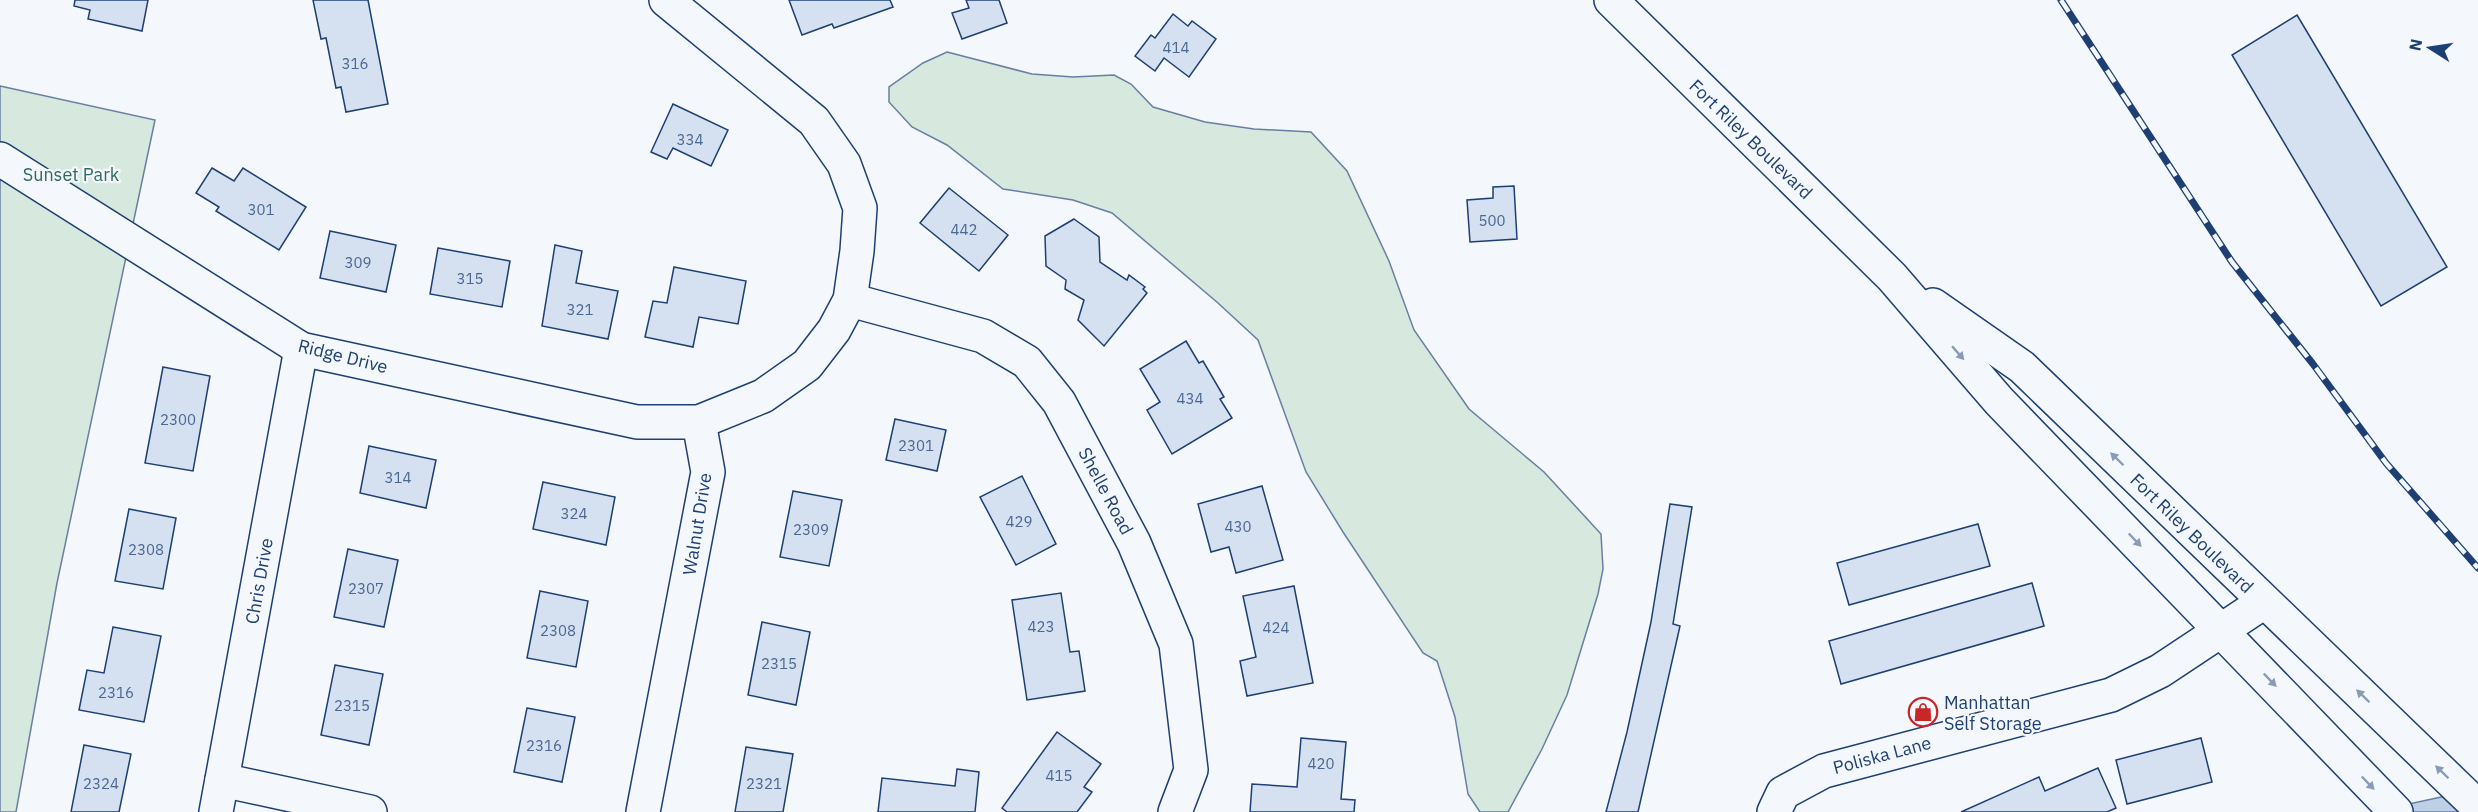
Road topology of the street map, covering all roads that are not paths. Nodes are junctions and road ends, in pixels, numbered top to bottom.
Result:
1 (666, 0) edge
2 (1611, 0) edge
3 (0, 159) edge
4 (1892, 277) junction
5 (850, 300) junction
6 (301, 350) junction
7 (699, 422) junction
8 (2264, 602) junction
9 (2221, 629) junction
10 (222, 780) junction
11 (2478, 807) edge
12 (216, 812) edge
13 (370, 812) edge
14 (644, 812) edge
15 (1175, 812) edge
16 (1774, 812) edge
17 (2396, 812) edge

1 - 5 main road
2 - 4 main road, Fort Riley Boulevard
3 - 6 main road, Ridge Drive
8 -> 4 main road, Fort Riley Boulevard
4 -> 9 main road, Fort Riley Boulevard
5 - 7 main road
5 - 15 main road, Shelle Road
6 - 7 main road, Ridge Drive
6 - 10 main road, Chris Drive
7 - 14 main road, Walnut Drive
8 - 9 main road, Poliska Lane
11 -> 8 main road, Fort Riley Boulevard
9 - 16 main road, Poliska Lane
9 -> 17 main road, Fort Riley Boulevard
10 - 12 main road, Chris Drive
10 - 13 main road

